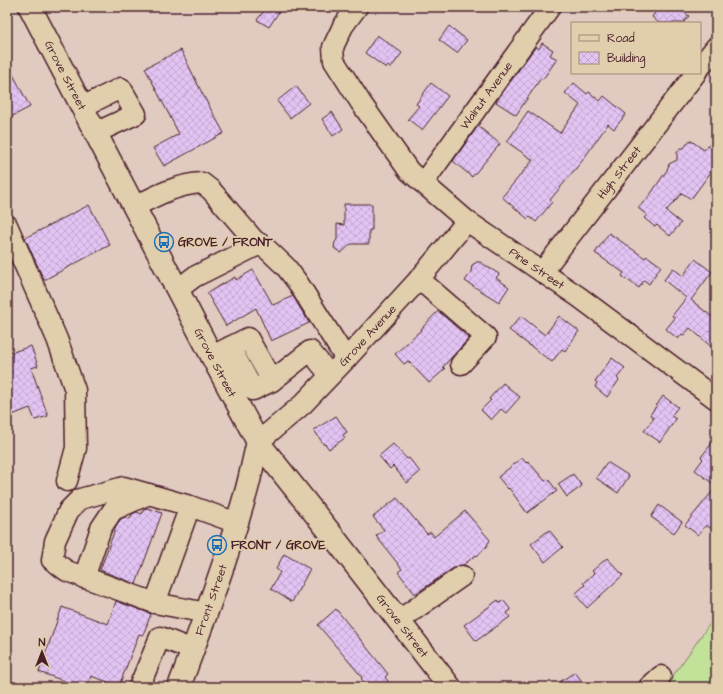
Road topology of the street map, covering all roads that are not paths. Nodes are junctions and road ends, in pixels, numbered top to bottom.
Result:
1 (30, 7) edge
2 (357, 7) edge
3 (550, 7) edge
4 (716, 47) edge
5 (701, 66) edge
6 (695, 74) edge
7 (82, 107) junction
8 (95, 133) junction
9 (423, 183) junction
10 (134, 207) junction
11 (467, 221) junction
12 (7, 225) edge
13 (260, 244) junction
14 (542, 272) junction
15 (419, 279) junction
16 (177, 290) junction
17 (329, 332) junction
18 (310, 351) junction
19 (221, 352) junction
20 (346, 359) junction
21 (461, 364) dead end
22 (330, 375) junction
23 (716, 398) edge
24 (258, 442) junction
25 (67, 481) dead end
26 (149, 494) junction
27 (190, 506) junction
28 (237, 523) junction
29 (462, 576) dead end
30 (84, 578) junction
31 (155, 603) junction
32 (207, 613) junction
33 (398, 621) junction
34 (193, 650) junction
35 (184, 685) edge
36 (139, 687) edge
37 (450, 687) edge

1 - 7 main road, Grove Street
2 - 9 street, Pine Street
3 - 9 street, Walnut Avenue
4 - 5 street
6 - 14 street, High Street
7 - 8 main road, Grove Street
7 - 8 street
8 - 10 main road, Grove Street
9 - 11 street, Pine Street
10 - 13 street
10 - 16 main road, Grove Street
11 - 14 street, Pine Street
11 - 15 street, Grove Avenue
12 - 25 street
13 - 16 street
13 - 17 street
14 - 23 street, Pine Street
15 - 20 street, Grove Avenue
15 - 21 street
16 - 19 main road, Grove Street
17 - 18 street
17 - 20 street
18 - 19 street
18 - 22 street
19 - 24 main road, Grove Street
20 - 22 street, Grove Avenue
22 - 24 street, Grove Avenue
24 - 28 main road, Front Street
24 - 33 main road, Grove Street
26 - 27 street
26 - 30 street
26 - 30 street
27 - 28 street
27 - 31 street
28 - 32 main road, Front Street
29 - 33 street
30 - 31 street
31 - 32 street
32 - 34 main road, Front Street
33 - 37 main road, Grove Street
34 - 35 main road, Front Street
34 - 36 street

